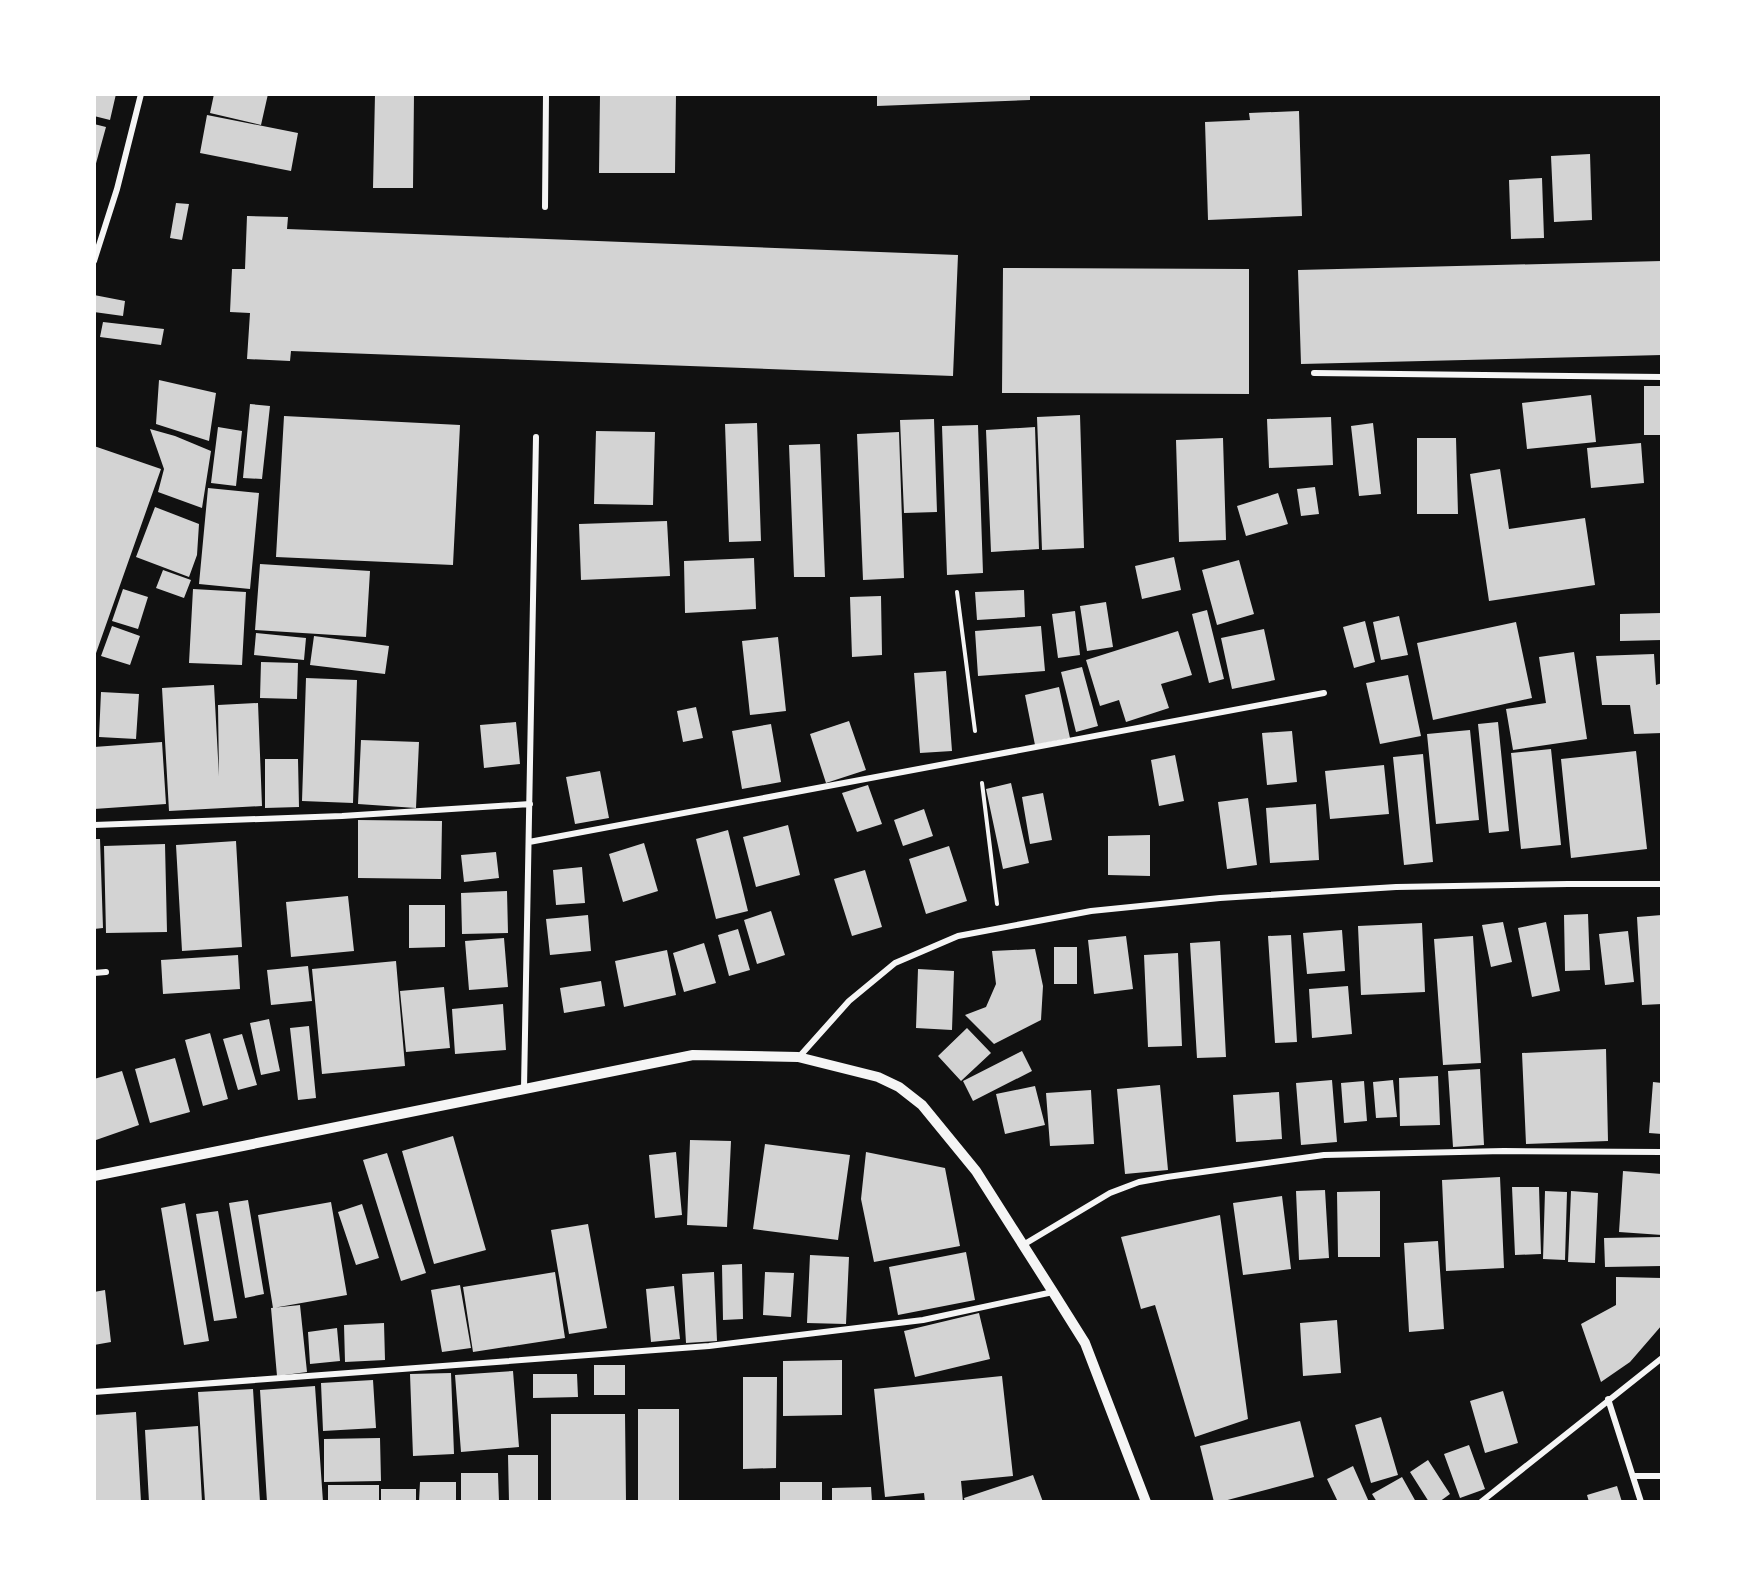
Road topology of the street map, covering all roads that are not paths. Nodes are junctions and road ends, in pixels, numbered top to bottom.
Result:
1 (141, 94) edge
2 (546, 94) edge
3 (545, 207) dead end
4 (94, 261) edge
5 (1314, 372) dead end
6 (1662, 377) edge
7 (536, 437) dead end
8 (1324, 693) dead end
9 (530, 804) junction
10 (94, 825) edge
11 (529, 842) junction
12 (1662, 884) edge
13 (106, 972) dead end
14 (94, 973) edge
15 (798, 1057) junction
16 (524, 1088) junction
17 (1662, 1152) edge
18 (94, 1176) edge
19 (1023, 1245) junction
20 (1053, 1292) junction
21 (1662, 1358) edge
22 (94, 1392) edge
23 (1608, 1399) junction
24 (1633, 1476) junction
25 (1662, 1476) edge
26 (1146, 1502) edge
27 (1481, 1502) edge
28 (1641, 1502) edge

1 - 4 street
2 - 3 street
5 - 6 street
7 - 9 street
8 - 11 street
9 - 10 street
9 - 11 street
11 - 16 street
12 - 15 street
13 - 14 street
15 - 16 street
15 - 19 street
16 - 18 street
17 - 19 street
19 - 20 street
20 - 22 street
20 - 26 street
21 - 23 street
23 - 24 street
23 - 27 street
24 - 25 street
24 - 28 street

